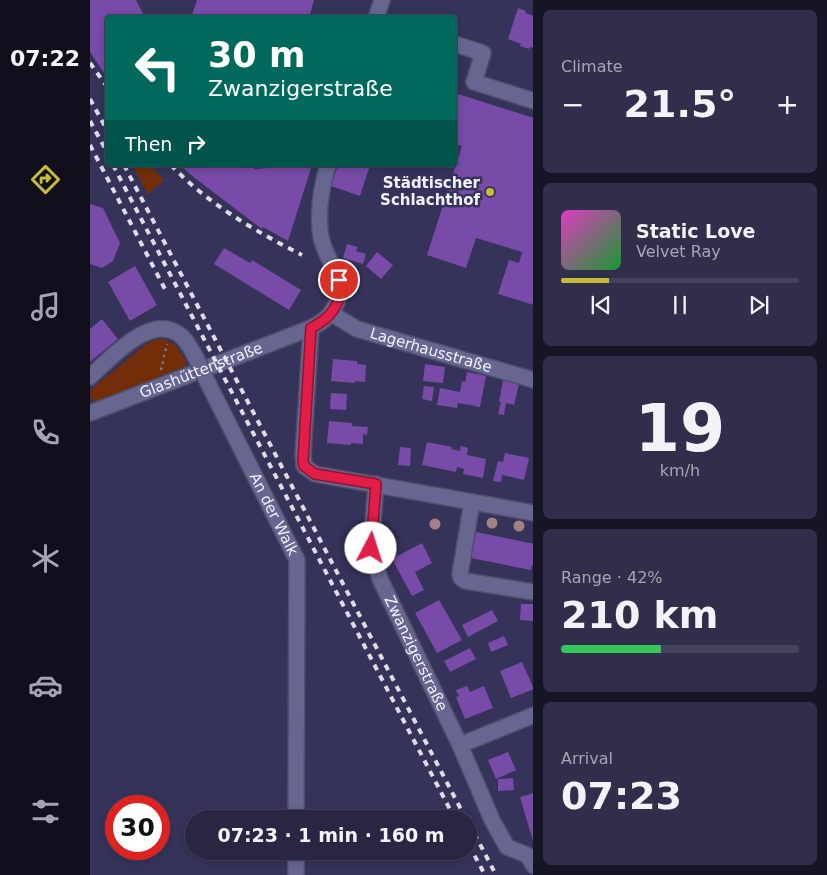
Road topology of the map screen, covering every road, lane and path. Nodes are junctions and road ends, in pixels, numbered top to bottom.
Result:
1 (382, 0) edge
2 (377, 15) edge
3 (457, 45) edge
4 (533, 101) edge
5 (327, 167) edge
6 (332, 314) junction
7 (311, 328) junction
8 (167, 340) dead end
9 (90, 377) edge
10 (160, 377) dead end
11 (533, 380) edge
12 (90, 413) edge
13 (376, 484) junction
14 (472, 502) junction
15 (533, 513) edge
16 (533, 592) edge
17 (533, 715) edge
18 (460, 744) junction
19 (296, 810) edge
20 (296, 860) edge
21 (533, 866) edge
22 (296, 875) edge

1 - 2 street
3 - 4 street
5 - 6 street
6 - 7 street
6 - 11 street, Lagerhausstraße
7 - 12 street, Glashüttenstraße
7 - 13 street
8 - 10 path
9 - 19 street, An der Walk, bridge
13 - 14 street
13 - 18 street, Zwanzigerstraße
14 - 15 street
14 - 16 street
17 - 18 street
18 - 21 street, Zwanzigerstraße
20 - 22 street

